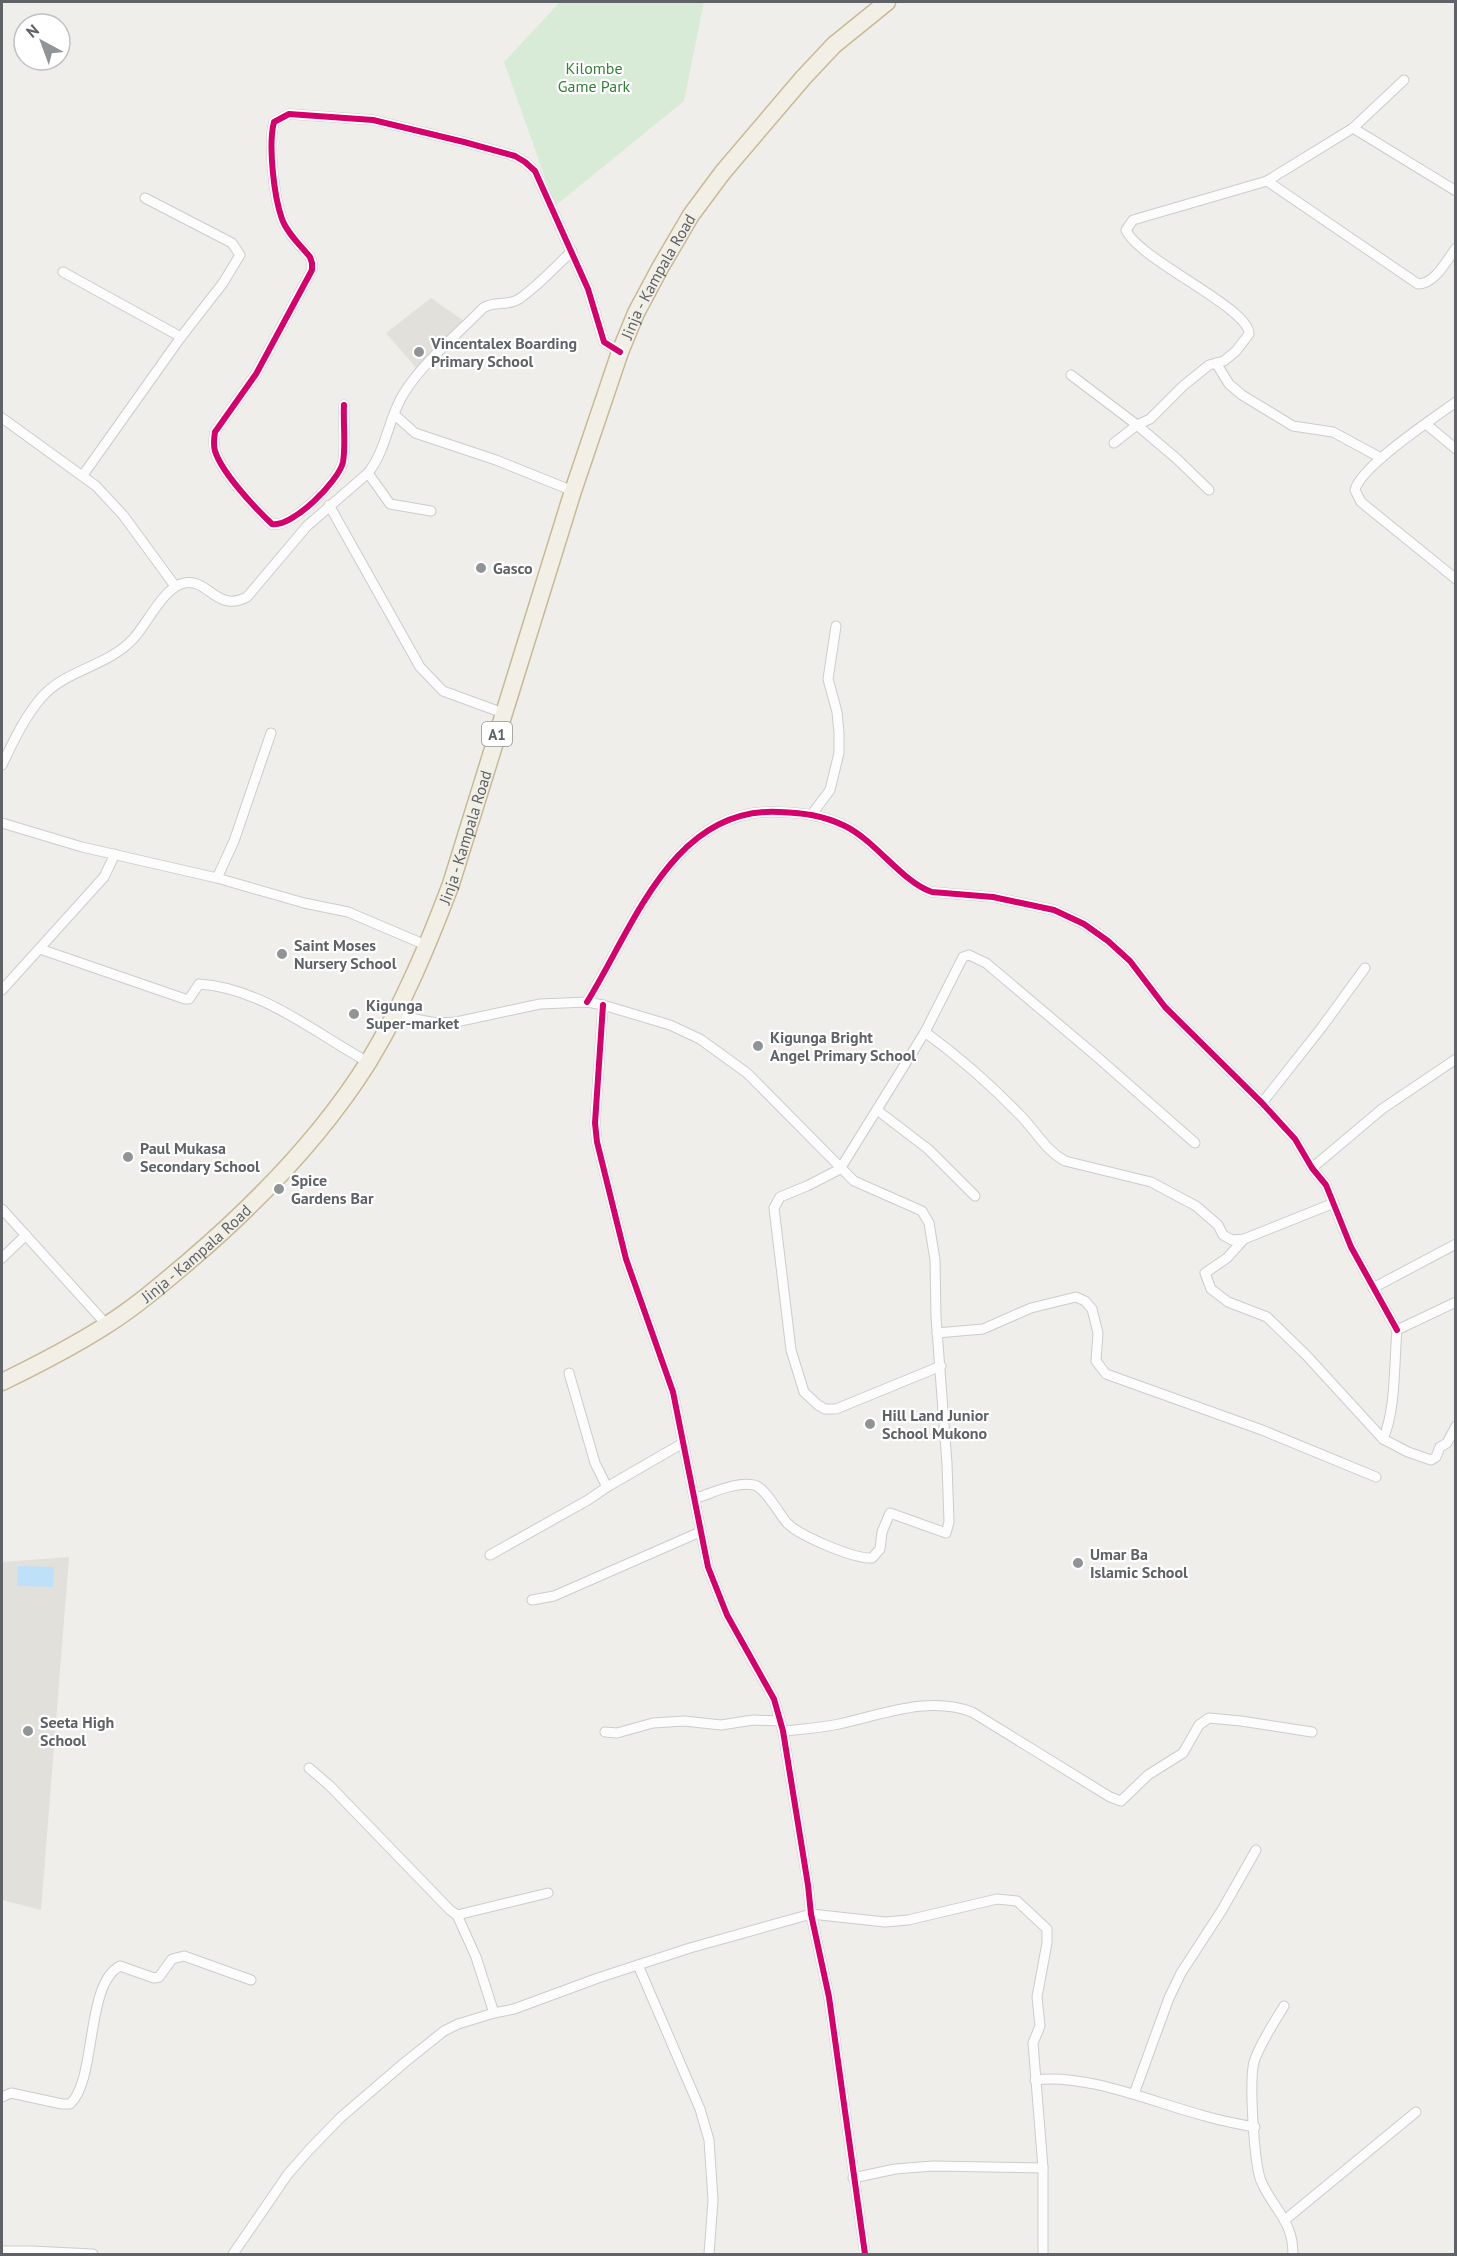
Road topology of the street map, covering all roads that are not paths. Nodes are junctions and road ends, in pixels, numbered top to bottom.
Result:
1 (887, 2) edge
2 (1404, 80) dead end
3 (1353, 128) junction
4 (1267, 181) junction
5 (1455, 191) edge
6 (145, 198) dead end
7 (1455, 248) edge
8 (572, 251) junction
9 (63, 272) dead end
10 (181, 337) junction
11 (620, 352) junction
12 (1216, 363) junction
13 (1071, 375) dead end
14 (1455, 402) edge
15 (344, 405) dead end
16 (395, 416) junction
17 (2, 418) edge
18 (1426, 424) junction
19 (1137, 425) junction
20 (1114, 443) dead end
21 (1455, 449) edge
22 (1381, 459) junction
23 (368, 473) junction
24 (83, 475) junction
25 (1209, 490) dead end
26 (573, 491) junction
27 (329, 505) junction
28 (431, 511) dead end
29 (1455, 579) edge
30 (175, 586) junction
31 (836, 626) dead end
32 (503, 713) junction
33 (271, 733) dead end
34 (2, 765) edge
35 (812, 814) junction
36 (2, 823) edge
37 (115, 854) junction
38 (217, 878) junction
39 (428, 946) junction
40 (40, 949) junction
41 (1365, 968) dead end
42 (2, 990) edge
43 (587, 1002) junction
44 (603, 1005) junction
45 (395, 1015) junction
46 (925, 1032) junction
47 (1455, 1059) edge
48 (368, 1062) junction
49 (1262, 1103) junction
50 (877, 1110) junction
51 (1195, 1143) dead end
52 (1312, 1168) junction
53 (840, 1169) junction
54 (975, 1196) dead end
55 (1334, 1203) junction
56 (2, 1209) edge
57 (26, 1235) junction
58 (1244, 1239) junction
59 (1455, 1244) edge
60 (2, 1258) edge
61 (1373, 1287) junction
62 (1455, 1302) edge
63 (107, 1325) junction
64 (1397, 1330) junction
65 (938, 1333) junction
66 (940, 1366) junction
67 (569, 1373) dead end
68 (2, 1382) edge
69 (1455, 1426) edge
70 (1383, 1439) junction
71 (683, 1443) junction
72 (1376, 1477) dead end
73 (607, 1487) junction
74 (696, 1498) junction
75 (700, 1532) junction
76 (490, 1555) dead end
77 (532, 1600) dead end
78 (779, 1721) junction
79 (783, 1731) junction
80 (605, 1732) dead end
81 (1312, 1732) dead end
82 (309, 1768) dead end
83 (1256, 1850) dead end
84 (548, 1893) dead end
85 (811, 1914) junction
86 (457, 1915) junction
87 (638, 1965) junction
88 (251, 1980) dead end
89 (1284, 2006) dead end
90 (494, 2013) junction
91 (1035, 2080) junction
92 (1134, 2094) junction
93 (2, 2097) edge
94 (1416, 2112) dead end
95 (1255, 2127) junction
96 (1042, 2168) junction
97 (853, 2178) junction
98 (1286, 2219) junction
99 (2, 2251) edge
100 (93, 2254) edge
101 (233, 2254) edge
102 (709, 2254) edge
103 (865, 2254) edge
104 (1043, 2254) edge
105 (1293, 2254) edge

1 - 11 highway, Jinja - Kampala Road / A1
2 - 3 street
3 - 4 street
3 - 5 street
4 - 7 street
4 - 12 street
6 - 10 street
8 - 11 street
8 - 15 street
8 - 16 street
9 - 10 street
10 - 24 street
11 - 26 highway, Jinja - Kampala Road / A1
12 - 19 street
12 - 22 street
13 - 19 street
14 - 18 street
16 - 23 street
16 - 26 street
17 - 24 street
18 - 21 street
18 - 22 street
19 - 20 street
19 - 25 street
22 - 29 street
23 - 27 street
23 - 28 street
24 - 30 street
26 - 32 highway, Jinja - Kampala Road / A1
27 - 30 street
27 - 32 street
30 - 34 street
31 - 35 street
32 - 39 highway, Jinja - Kampala Road / A1
33 - 38 street
35 - 43 street
35 - 49 street
36 - 37 street
37 - 38 street
37 - 40 street
38 - 39 street
39 - 45 highway, Jinja - Kampala Road / A1
40 - 42 street
40 - 48 street
41 - 49 street
43 - 44 street
43 - 45 street
44 - 53 street
44 - 71 street
45 - 48 highway, Jinja - Kampala Road / A1
46 - 50 street
46 - 51 street
46 - 58 street
47 - 52 street
48 - 63 highway, Jinja - Kampala Road / A1
49 - 52 street
50 - 53 street
50 - 54 street
52 - 55 street
53 - 65 street
53 - 66 street
55 - 58 street
55 - 61 street
56 - 57 street
57 - 60 street
57 - 63 street
58 - 70 street
59 - 61 street
61 - 64 street
62 - 64 street
63 - 68 highway, Jinja - Kampala Road / A1
64 - 70 street
65 - 66 street
65 - 72 street
66 - 74 street
67 - 73 street
69 - 70 street
71 - 73 street
71 - 74 street
73 - 76 street
74 - 75 street
75 - 77 street
75 - 78 street
78 - 79 street
78 - 80 street
79 - 81 street
79 - 85 street
82 - 86 street
83 - 92 street
84 - 86 street
85 - 87 street
85 - 91 street
85 - 97 street
86 - 90 street
87 - 90 street
87 - 102 street
88 - 93 street
89 - 95 street
90 - 101 street
91 - 92 street
91 - 96 street
92 - 95 street
94 - 98 street
95 - 98 street
96 - 97 street
96 - 104 street
97 - 103 street
98 - 105 street
99 - 100 street

